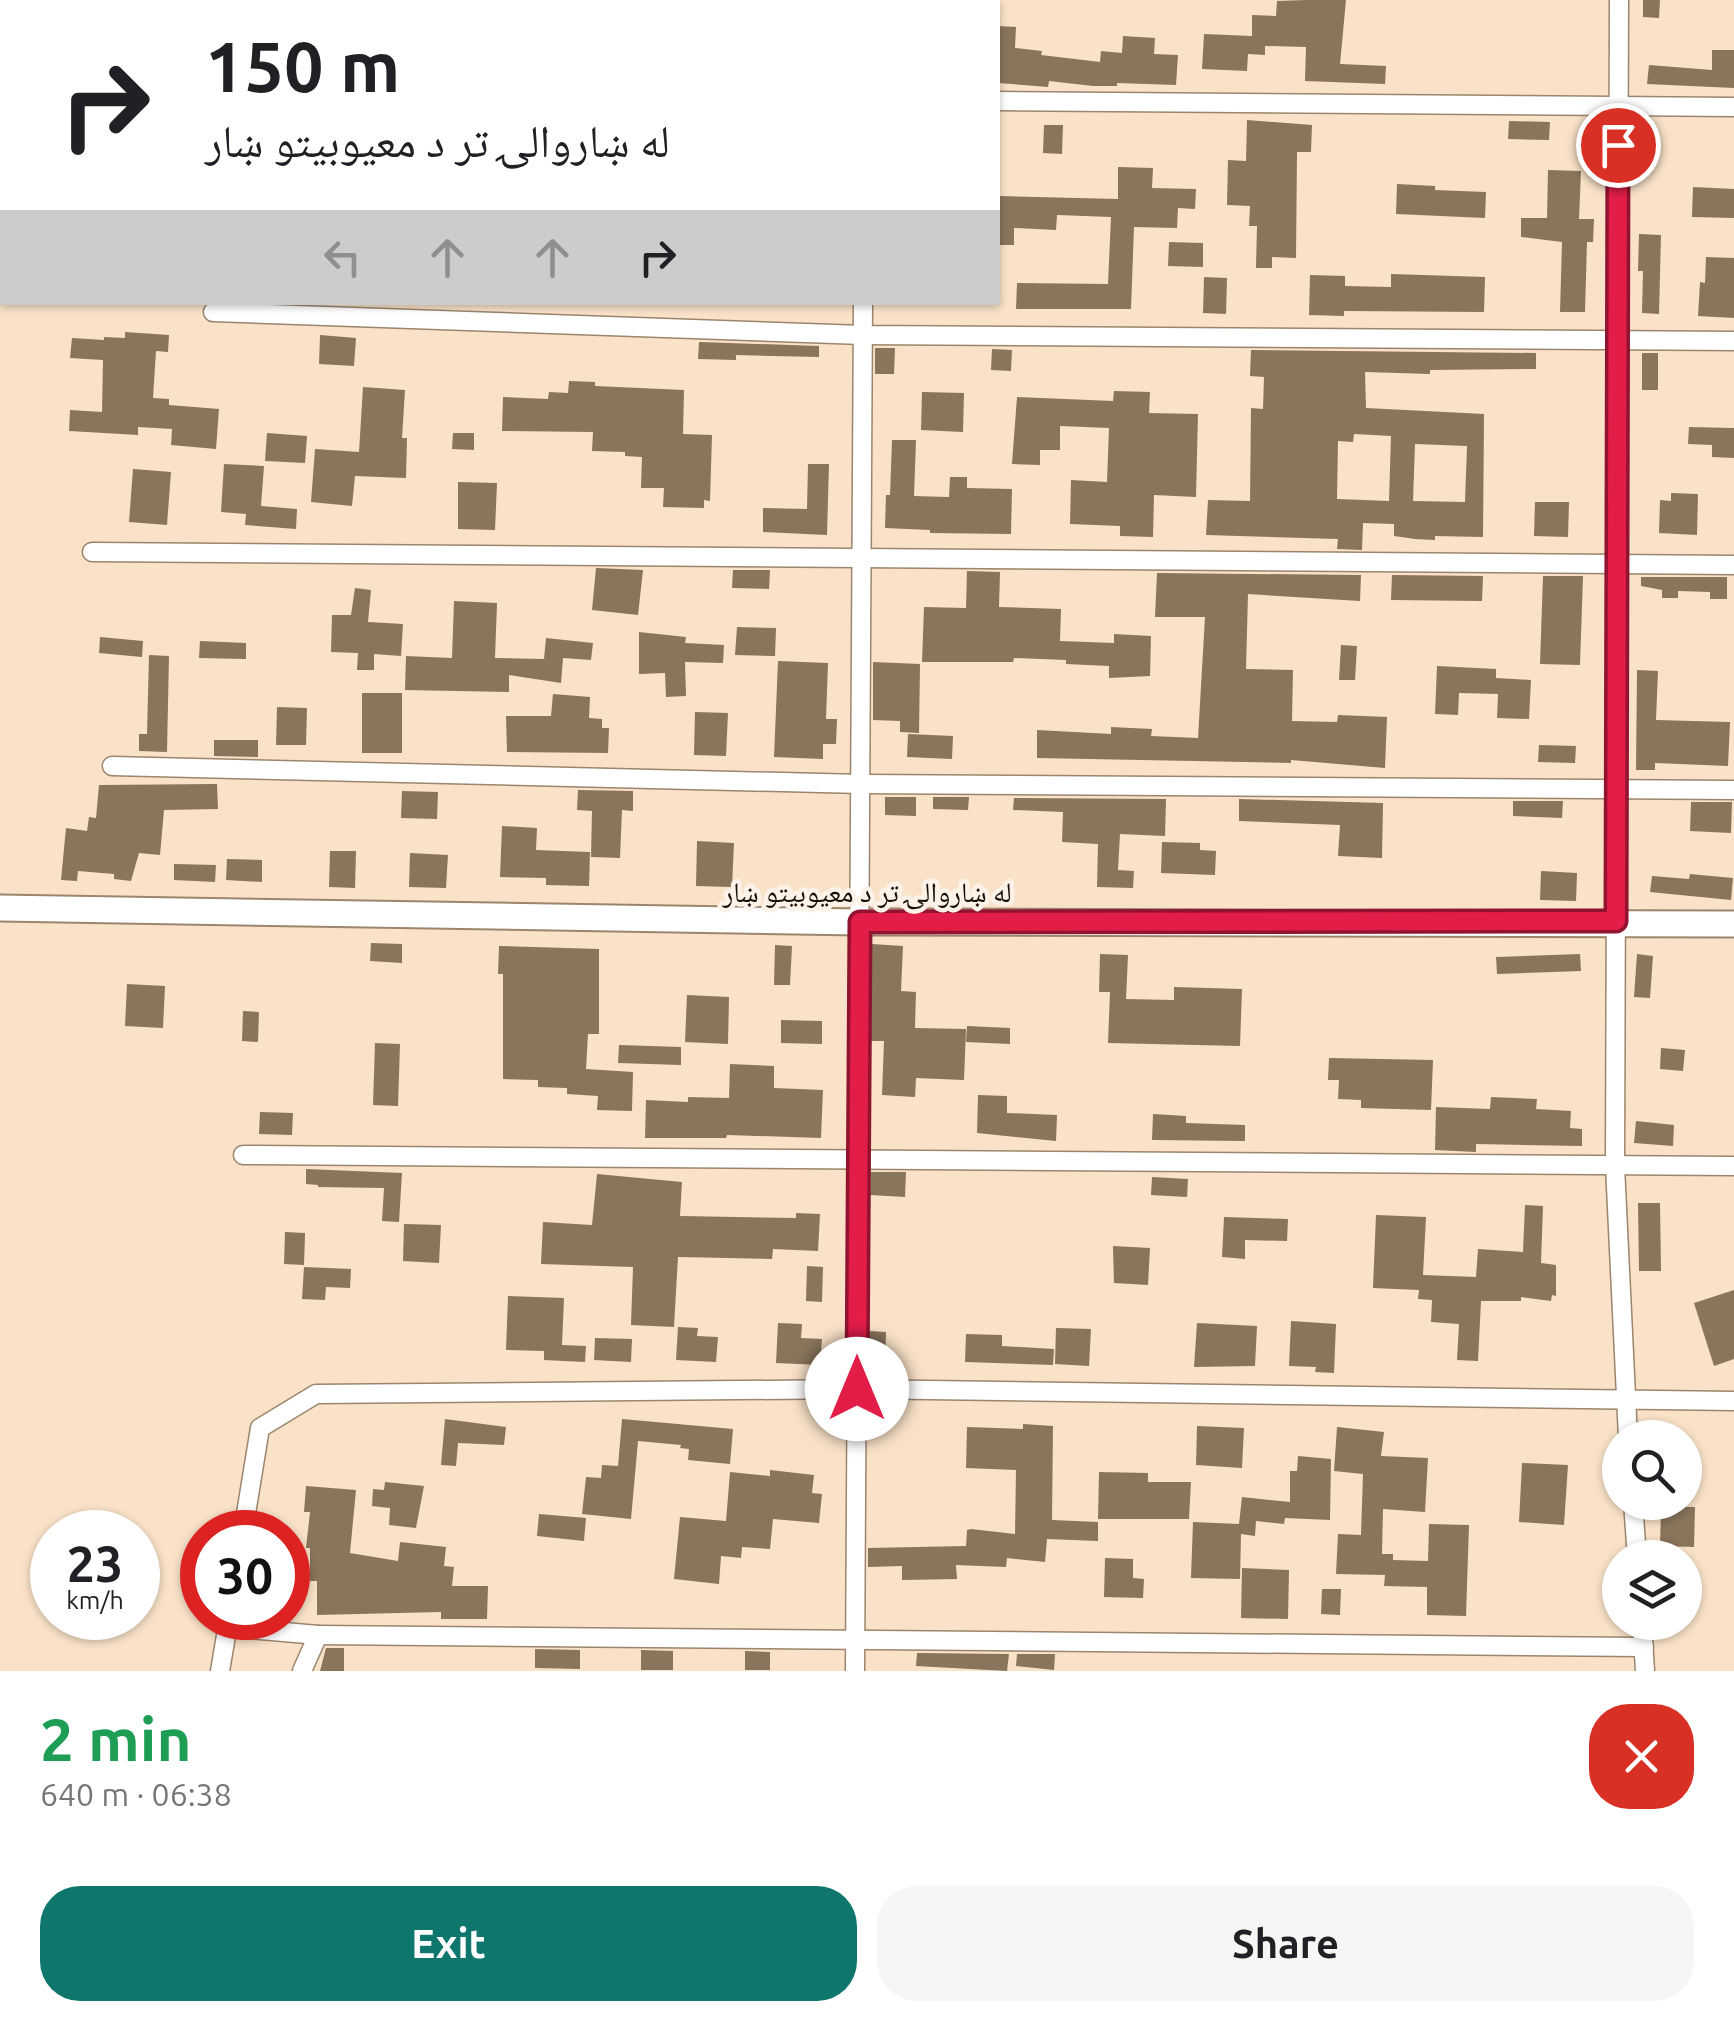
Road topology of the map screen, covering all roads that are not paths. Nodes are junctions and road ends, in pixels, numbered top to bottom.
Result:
1 (1619, 0) edge
2 (1000, 101) edge
3 (1619, 106) junction
4 (1734, 107) edge
5 (864, 305) edge
6 (213, 312) dead end
7 (863, 334) junction
8 (1618, 340) junction
9 (1734, 342) edge
10 (92, 552) dead end
11 (862, 558) junction
12 (1617, 564) junction
13 (1734, 565) edge
14 (112, 766) dead end
15 (861, 784) junction
16 (1616, 789) junction
17 (1734, 790) edge
18 (0, 908) edge
19 (1616, 921) junction
20 (860, 922) junction
21 (1734, 924) edge
22 (243, 1155) dead end
23 (858, 1162) junction
24 (1615, 1166) junction
25 (1734, 1166) edge
26 (857, 1389) junction
27 (1734, 1401) edge
28 (1626, 1402) junction
29 (1627, 1420) edge
30 (246, 1510) edge
31 (310, 1634) edge
32 (318, 1635) junction
33 (856, 1638) junction
34 (225, 1640) edge
35 (1643, 1640) edge
36 (1644, 1647) junction
37 (220, 1671) edge
38 (302, 1671) edge
39 (856, 1671) edge
40 (1645, 1671) edge

1 - 3 street
2 - 3 street
3 - 4 street
3 - 8 street
5 - 7 street
6 - 7 street
7 - 8 street
7 - 11 street
8 - 9 street
8 - 12 street
10 - 11 street
11 - 12 street
11 - 15 street
12 - 13 street
12 - 16 street
14 - 15 street
15 - 16 street
15 - 20 street
16 - 17 street
16 - 19 street
18 - 20 street, له ښاروالۍ تر د معیوبیتو ښار
19 - 20 street, له ښاروالۍ تر د معیوبیتو ښار
19 - 21 street, له ښاروالۍ تر د معیوبیتو ښار
19 - 24 street
20 - 23 street
22 - 23 street
23 - 24 street
23 - 26 street
24 - 25 street
24 - 28 street
26 - 28 street
26 - 30 street
26 - 33 street
27 - 28 street
28 - 29 street
31 - 32 street
32 - 33 street
32 - 38 street
33 - 36 street
33 - 39 street
34 - 37 street
35 - 36 street
36 - 40 street

